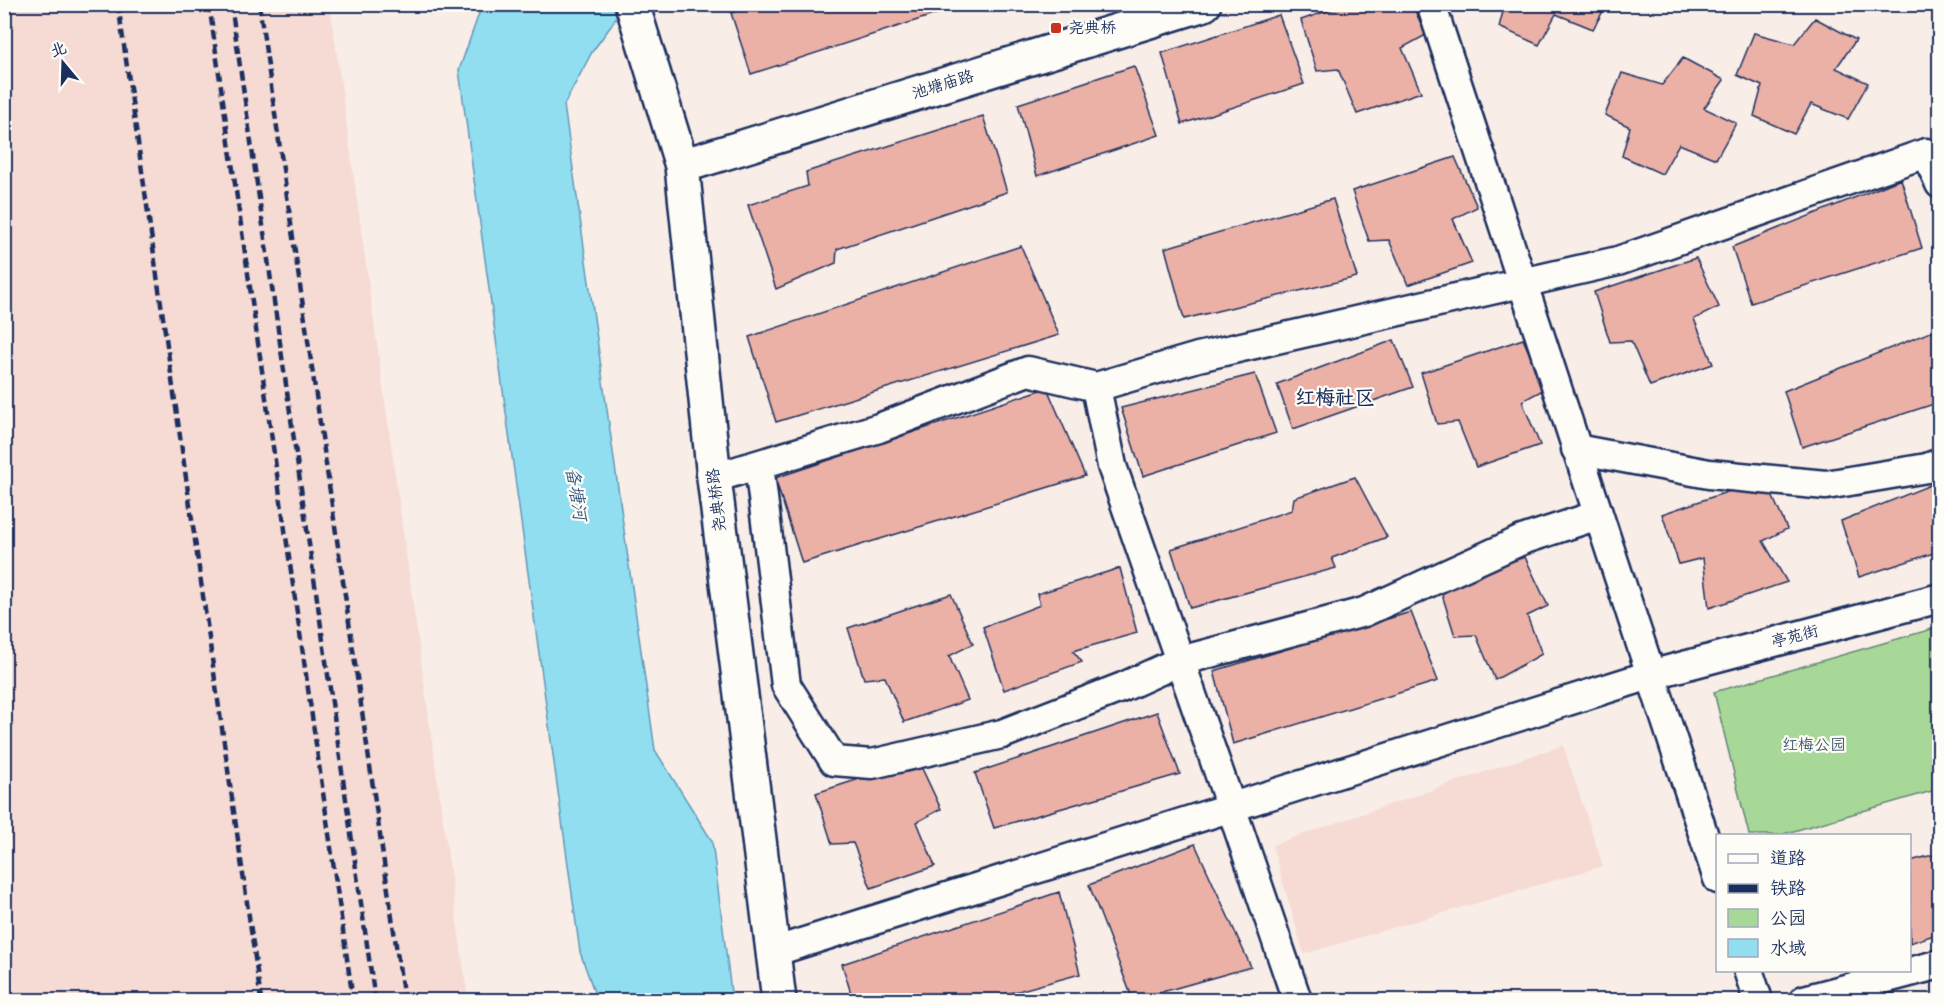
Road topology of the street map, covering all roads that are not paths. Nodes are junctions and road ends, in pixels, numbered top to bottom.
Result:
1 (1204, 4) edge
2 (1431, 4) edge
3 (635, 14) edge
4 (682, 166) junction
5 (1940, 184) edge
6 (1521, 282) junction
7 (1096, 387) junction
8 (1576, 450) junction
9 (1940, 462) edge
10 (759, 465) junction
11 (714, 478) junction
12 (1598, 515) junction
13 (1940, 598) edge
14 (1180, 661) junction
15 (1650, 675) junction
16 (1232, 807) junction
17 (1716, 873) edge
18 (773, 952) junction
19 (1940, 964) edge
20 (1749, 972) edge
21 (1910, 972) edge
22 (1911, 972) edge
23 (779, 1000) edge
24 (1297, 1000) edge
25 (1758, 1000) edge
26 (1804, 1000) edge

1 - 4 street, 池塘庙路
2 - 6 street
3 - 4 street, 尧典桥路
4 - 11 street, 尧典桥路
5 - 6 street
6 - 7 street
6 - 8 street
7 - 10 street
7 - 14 street
8 - 9 street
8 - 12 street
10 - 11 street
10 - 14 street
11 - 18 street, 尧典桥路
12 - 14 street
12 - 15 street
13 - 15 street, 亭苑街
14 - 16 street
15 - 16 street, 亭苑街
15 - 17 street
16 - 18 street, 亭苑街
16 - 24 street
18 - 23 street, 尧典桥路
19 - 22 street
20 - 25 street
21 - 26 street

